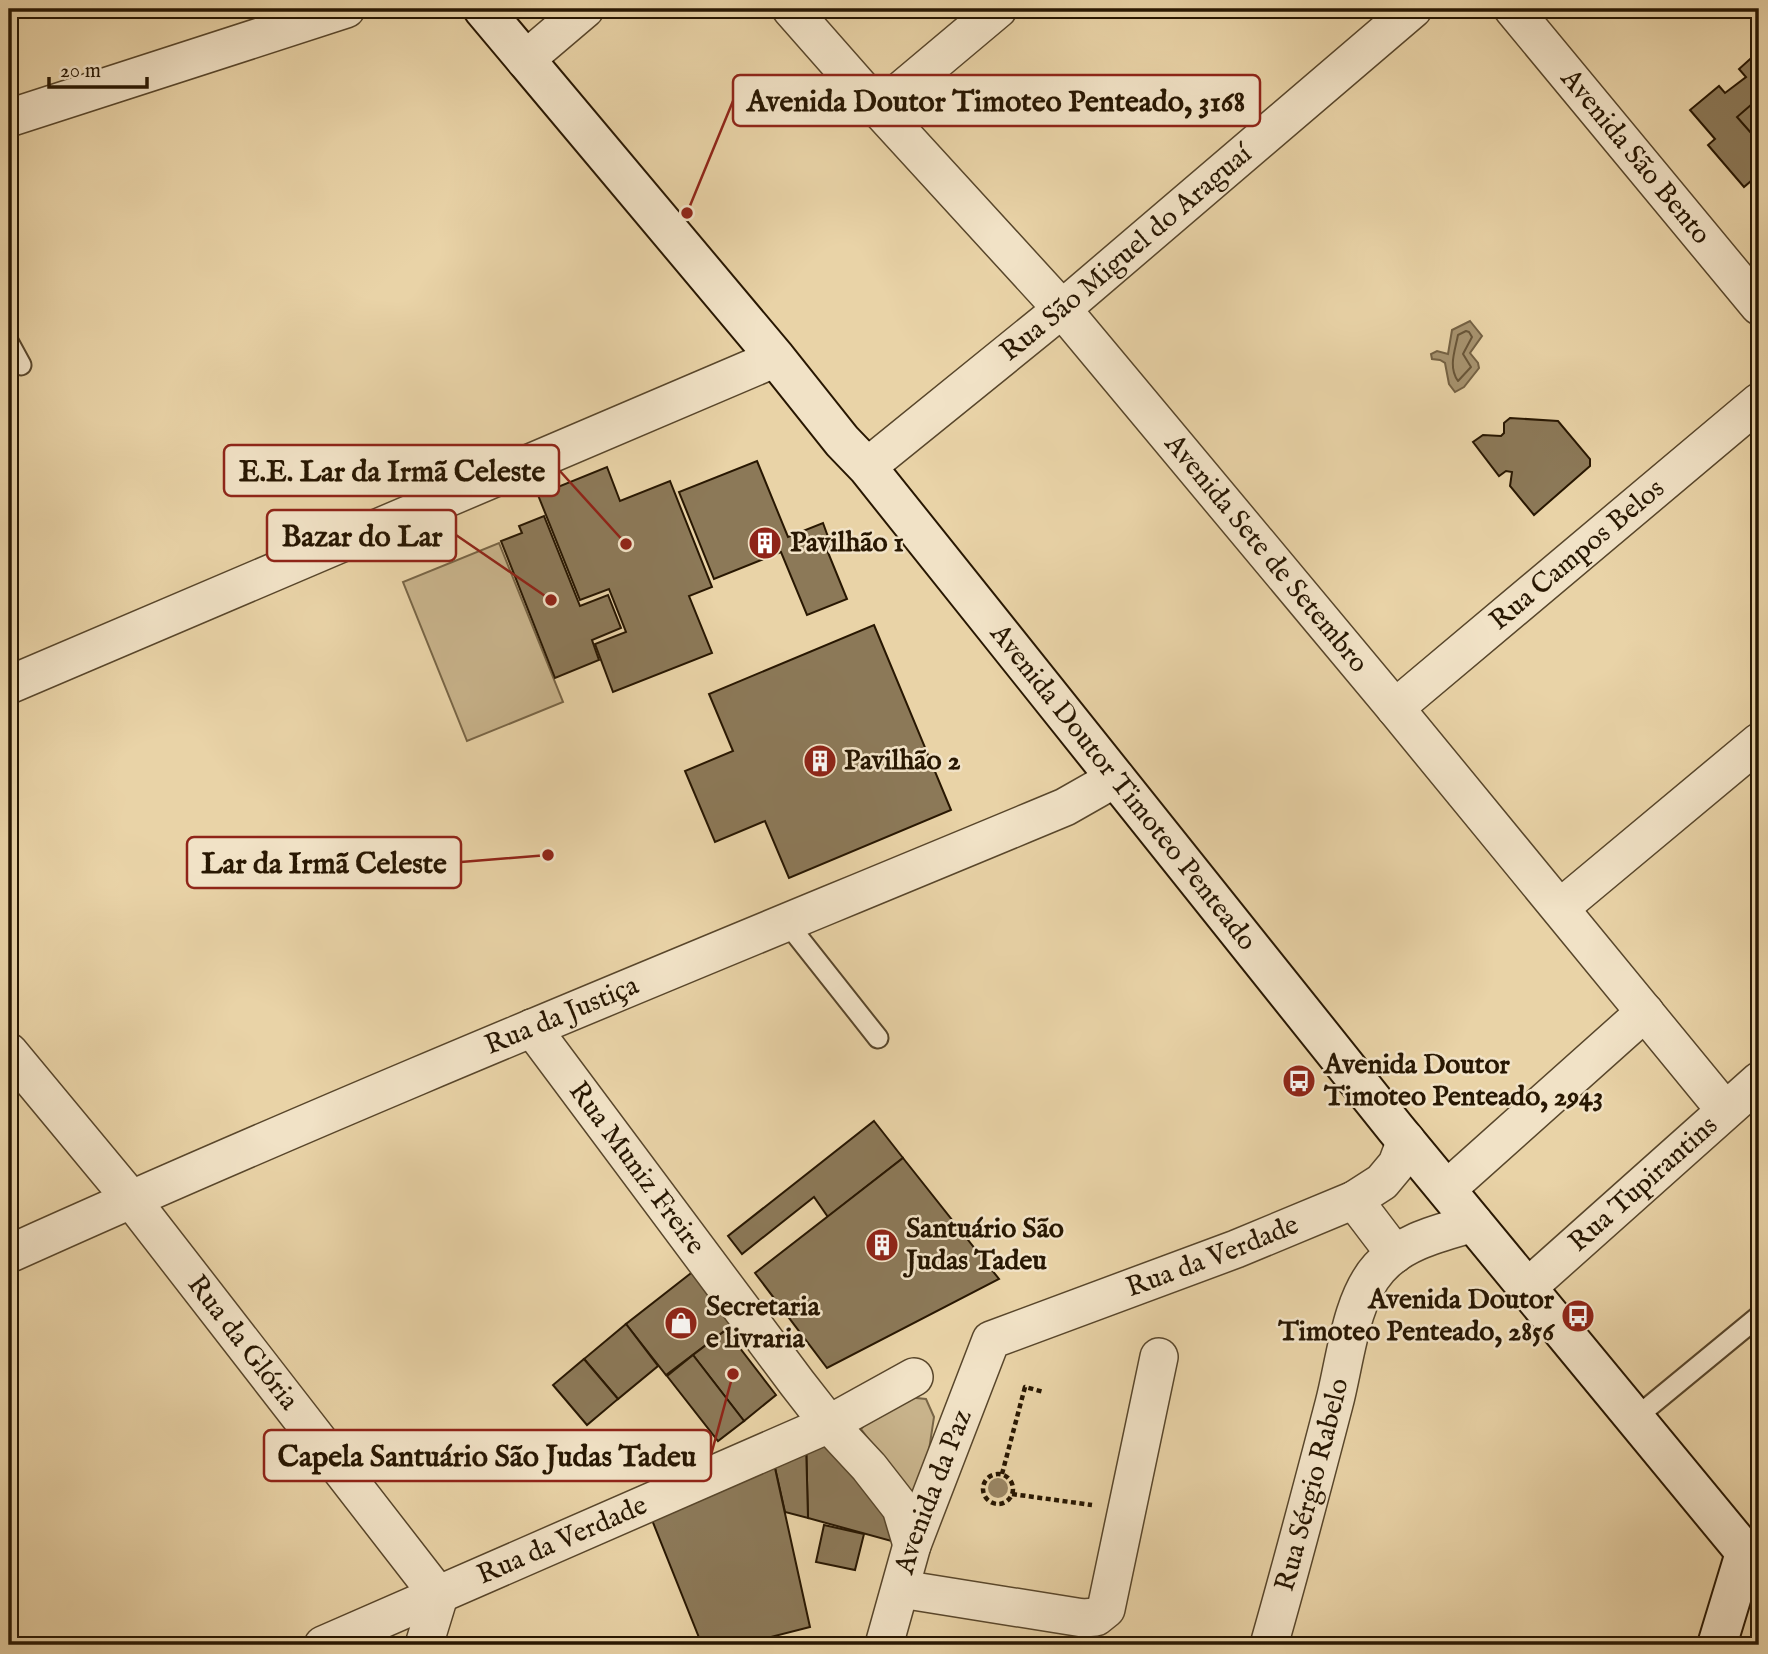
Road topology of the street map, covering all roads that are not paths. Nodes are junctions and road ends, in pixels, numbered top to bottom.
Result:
1 (346, 9) edge
2 (483, 9) edge
3 (585, 9) edge
4 (792, 9) edge
5 (998, 9) edge
6 (1413, 9) edge
7 (1513, 9) edge
8 (525, 60) junction
9 (879, 109) junction
10 (10, 112) edge
11 (1759, 306) edge
12 (1062, 309) junction
13 (9, 343) edge
14 (776, 358) junction
15 (21, 365) dead end
16 (1759, 402) edge
17 (867, 467) junction
18 (10, 683) edge
19 (1395, 708) junction
20 (1759, 742) edge
21 (1116, 778) junction
22 (1560, 908) junction
23 (788, 923) junction
24 (1645, 1012) junction
25 (532, 1028) junction
26 (878, 1038) dead end
27 (9, 1052) edge
28 (1759, 1080) edge
29 (1725, 1110) junction
30 (1406, 1140) junction
31 (1447, 1189) junction
32 (131, 1199) junction
33 (1354, 1200) junction
34 (1474, 1223) junction
35 (9, 1254) edge
36 (1395, 1254) junction
37 (1527, 1288) junction
38 (1759, 1316) edge
39 (991, 1340) joint
40 (1159, 1357) dead end
41 (914, 1377) dead end
42 (1634, 1419) junction
43 (829, 1424) junction
44 (912, 1545) junction
45 (1752, 1561) edge
46 (901, 1589) junction
47 (439, 1596) junction
48 (323, 1645) edge
49 (424, 1645) edge
50 (884, 1645) edge
51 (1269, 1645) edge
52 (1717, 1645) edge

1 - 10 street
2 - 8 main road, Avenida Doutor Timoteo Penteado
3 - 8 street
4 - 9 street, Avenida Sete de Setembro
5 - 9 street
6 - 12 street, Rua São Miguel do Araguaí
7 - 11 street, Avenida São Bento
8 - 14 main road, Avenida Doutor Timoteo Penteado
9 - 12 street, Avenida Sete de Setembro
12 - 17 street, Rua São Miguel do Araguaí
12 - 19 street, Avenida Sete de Setembro
13 - 15 lane
14 - 17 main road, Avenida Doutor Timoteo Penteado
14 - 18 street
16 - 19 street, Rua Campos Belos
17 - 21 main road, Avenida Doutor Timoteo Penteado
19 - 22 street, Avenida Sete de Setembro
20 - 22 street
21 - 23 street, Rua da Justiça
21 - 30 main road, Avenida Doutor Timoteo Penteado
22 - 24 street, Avenida Sete de Setembro
23 - 25 street, Rua da Justiça
23 - 26 lane
24 - 29 street, Avenida Sete de Setembro
24 - 31 street
25 - 32 street, Rua da Justiça
25 - 43 street, Rua Muniz Freire
27 - 32 street, Rua da Glória
28 - 29 street, Rua Tupirantins
29 - 37 street, Rua Tupirantins
30 - 31 main road, Avenida Doutor Timoteo Penteado
30 - 33 street, Rua da Verdade
31 - 34 main road, Avenida Doutor Timoteo Penteado
32 - 35 street, Rua da Justiça
32 - 47 street, Rua da Glória
33 - 36 street
33 - 39 street, Rua da Verdade
34 - 36 street, Rua Sérgio Rabelo
34 - 37 main road, Avenida Doutor Timoteo Penteado
36 - 51 street, Rua Sérgio Rabelo
37 - 42 main road, Avenida Doutor Timoteo Penteado
38 - 42 lane
39 - 44 street, Avenida da Paz
40 - 46 street
41 - 43 street, Rua da Verdade
42 - 45 main road, Avenida Doutor Timoteo Penteado
43 - 44 street, Rua Muniz Freire
43 - 47 street, Rua da Verdade
44 - 46 street, Avenida da Paz
45 - 52 main road
46 - 50 street, Avenida da Paz
47 - 48 street, Rua da Verdade
47 - 49 street

